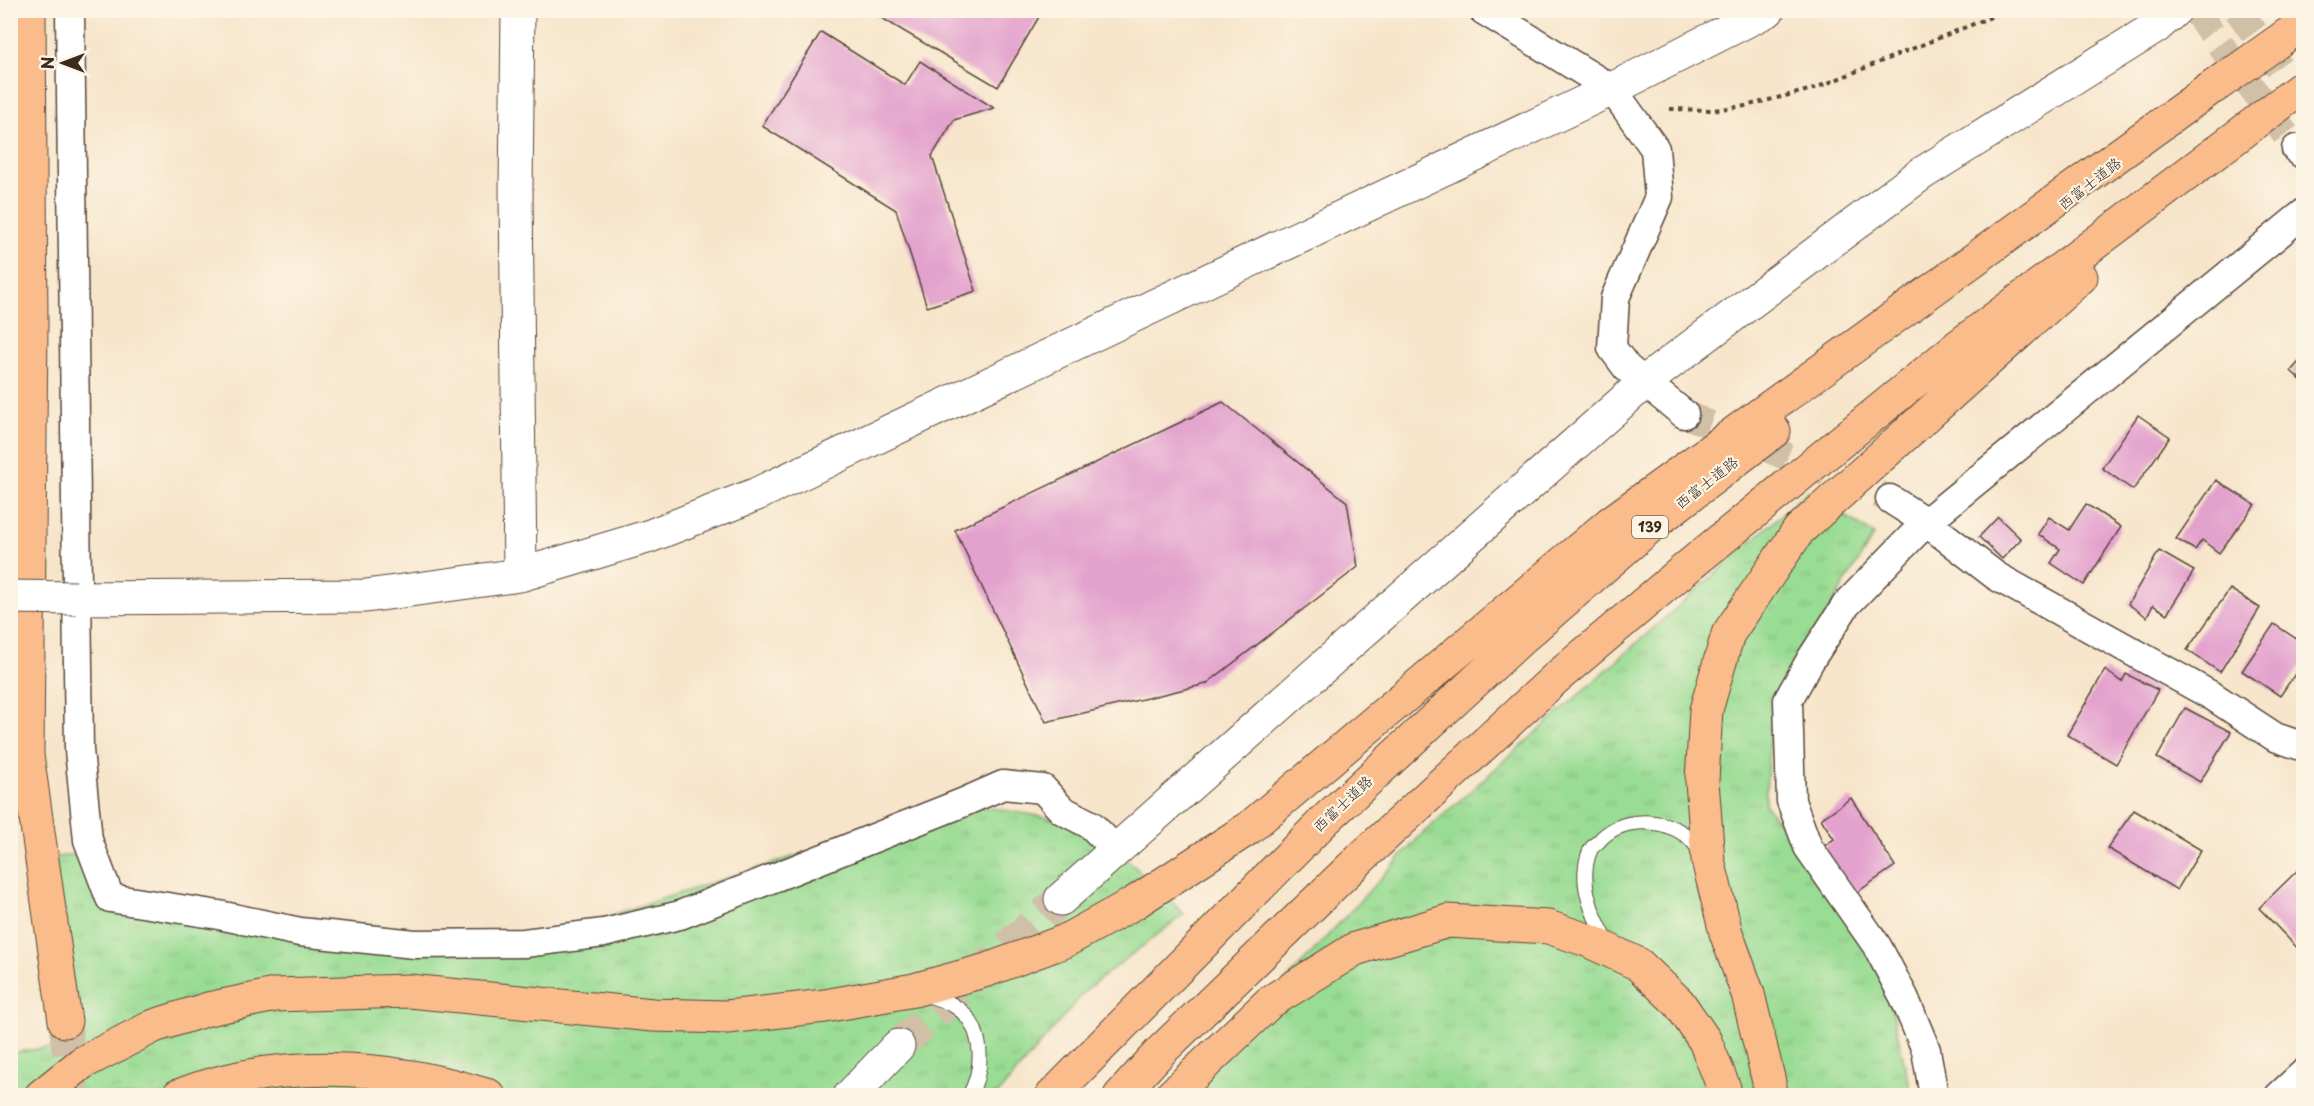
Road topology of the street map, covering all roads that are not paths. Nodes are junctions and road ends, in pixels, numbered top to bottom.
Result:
1 (29, 10) edge
2 (70, 10) edge
3 (518, 10) edge
4 (1483, 10) edge
5 (1768, 10) edge
6 (2175, 10) edge
7 (2304, 22) edge
8 (2232, 73) junction
9 (2304, 86) edge
10 (1612, 89) junction
11 (2261, 116) junction
12 (2304, 213) edge
13 (1646, 381) junction
14 (1684, 414) tunnel mouth
15 (1890, 499) tunnel mouth
16 (1926, 522) junction
17 (520, 575) junction
18 (10, 597) edge
19 (76, 598) junction
20 (2304, 747) edge
21 (1117, 851) junction
22 (1708, 860) junction
23 (1061, 899) tunnel mouth
24 (1613, 952) junction
25 (914, 990) junction
26 (65, 1021) tunnel mouth
27 (898, 1046) tunnel mouth
28 (2304, 1073) edge
29 (41, 1095) edge
30 (178, 1095) edge
31 (489, 1095) edge
32 (850, 1095) edge
33 (969, 1095) edge
34 (1052, 1095) edge
35 (1120, 1095) edge
36 (1171, 1095) edge
37 (1725, 1095) edge
38 (1769, 1095) edge
39 (1934, 1095) edge
40 (2279, 1095) edge

1 - 26 highway
2 - 19 street
3 - 17 street
4 - 10 street
5 - 10 street
6 - 13 street
7 - 8 highway, 西富士道路 / 139
8 - 25 highway
8 - 34 highway, 西富士道路 / 139
9 - 11 highway
10 - 13 street
10 - 17 street
11 - 22 highway
11 - 35 highway
12 - 16 street
13 - 14 street
13 - 21 street
15 - 16 street
16 - 20 street
16 - 39 street
17 - 19 street
18 - 19 street, bridge
19 - 21 street
21 - 23 street
22 - 24 lane
22 - 38 highway
24 - 36 highway
24 - 37 highway
25 - 29 highway
25 - 33 lane
27 - 32 street
28 - 40 street
30 - 31 highway

